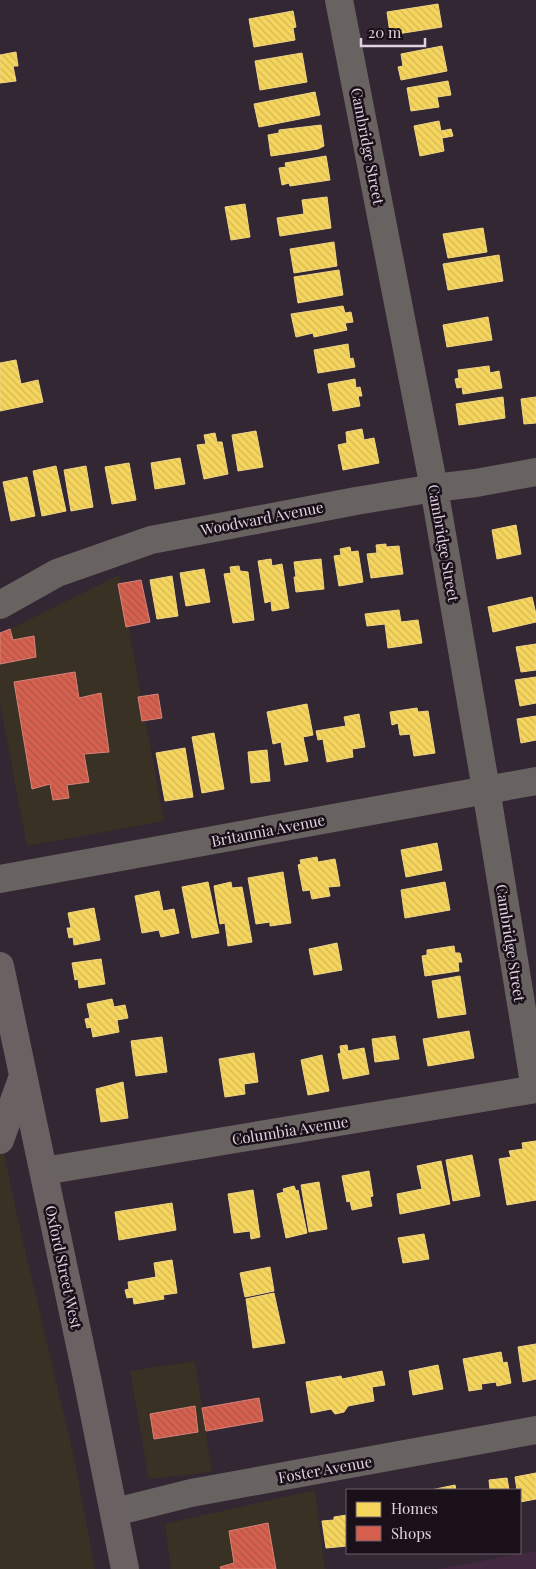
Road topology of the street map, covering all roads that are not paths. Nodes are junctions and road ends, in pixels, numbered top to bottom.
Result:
1 (339, 0) edge
2 (536, 472) edge
3 (434, 488) junction
4 (0, 605) edge
5 (536, 781) edge
6 (486, 789) junction
7 (0, 879) edge
8 (0, 966) edge
9 (23, 1076) junction
10 (536, 1089) edge
11 (0, 1140) edge
12 (44, 1171) junction
13 (536, 1430) edge
14 (114, 1512) junction
15 (125, 1569) edge

1 - 3 street, Cambridge Street
2 - 3 street, Woodward Avenue
3 - 4 street, Woodward Avenue
3 - 6 street, Cambridge Street
5 - 6 street, Britannia Avenue
6 - 7 street, Britannia Avenue
6 - 10 street, Cambridge Street
8 - 9 main road, Oxford Street West
9 - 11 main road
9 - 12 main road, Oxford Street West
10 - 12 street, Columbia Avenue
12 - 14 main road, Oxford Street West
13 - 14 street, Foster Avenue
14 - 15 main road, Oxford Street West

